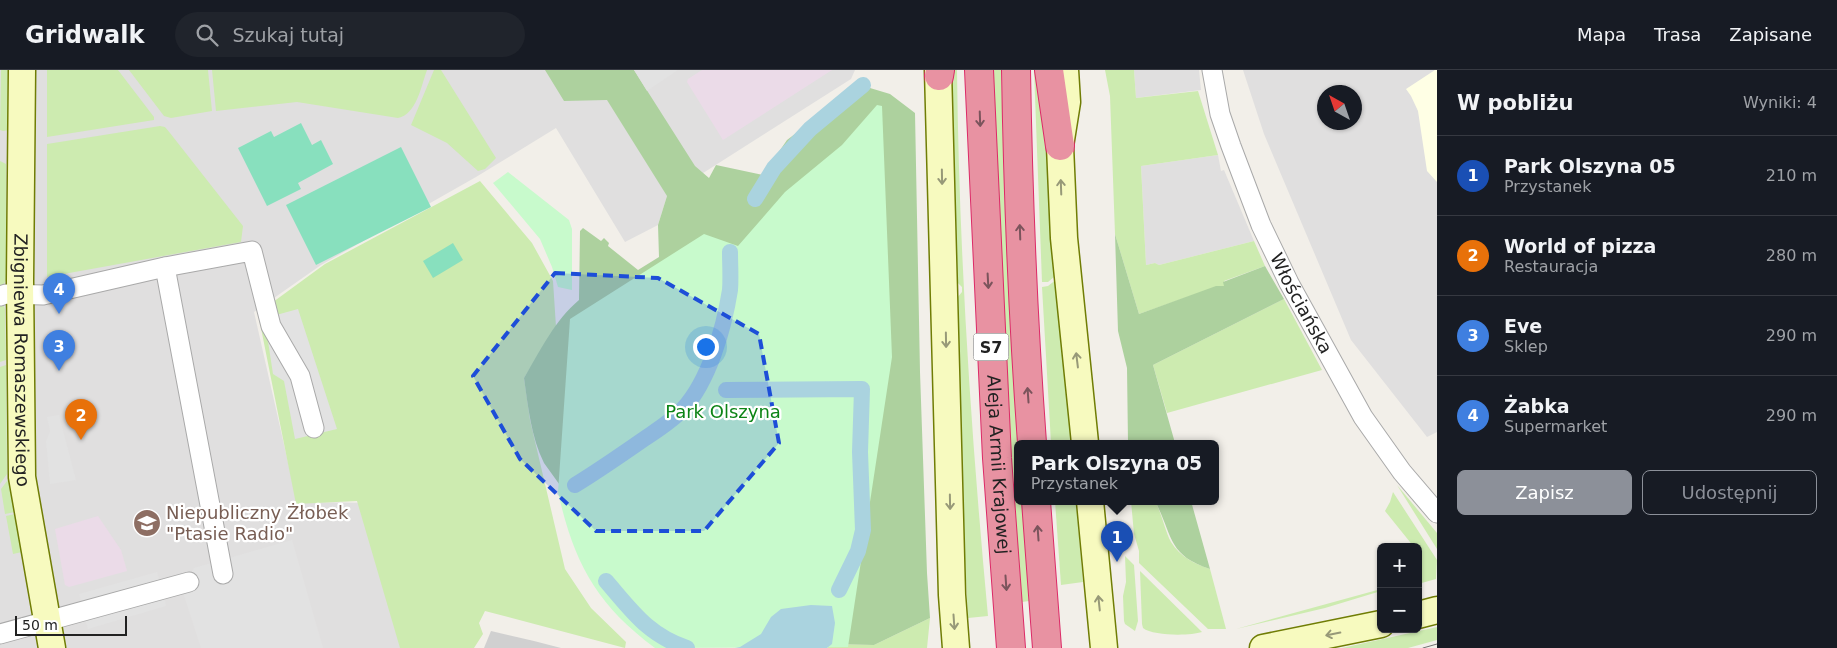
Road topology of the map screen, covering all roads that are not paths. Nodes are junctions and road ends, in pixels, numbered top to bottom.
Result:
1 (22, 70) edge
2 (979, 70) edge
3 (1016, 70) edge
4 (1049, 70) edge
5 (1065, 70) edge
6 (1212, 70) edge
7 (939, 72) edge
8 (1060, 146) junction
9 (166, 267) junction
10 (11, 295) edge
11 (314, 428) dead end
12 (1032, 440) edge
13 (1085, 440) edge
14 (1036, 505) edge
15 (1090, 505) edge
16 (1437, 512) edge
17 (223, 574) dead end
18 (189, 582) dead end
19 (1437, 610) edge
20 (1422, 614) edge
21 (47, 620) junction
22 (1377, 625) edge
23 (0, 634) edge
24 (1010, 636) edge
25 (52, 648) edge
26 (956, 648) edge
27 (1047, 648) edge
28 (1104, 648) edge
29 (1263, 648) edge

1 - 10 main road, Zbigniewa Romaszewskiego
2 -> 24 highway, Aleja Armii Krajowej / S7
12 -> 3 highway, Aleja Armii Krajowej / S7
4 - 8 highway
5 - 8 main road
6 - 16 street, Włościańska
7 -> 26 main road
13 -> 8 main road
9 - 10 street
9 - 11 street
9 - 17 street
10 - 21 main road, Zbigniewa Romaszewskiego
27 -> 14 highway, Aleja Armii Krajowej
28 -> 15 main road
18 - 21 street
19 - 20 main road
21 - 23 street
21 - 25 main road, Zbigniewa Romaszewskiego
22 -> 29 main road

